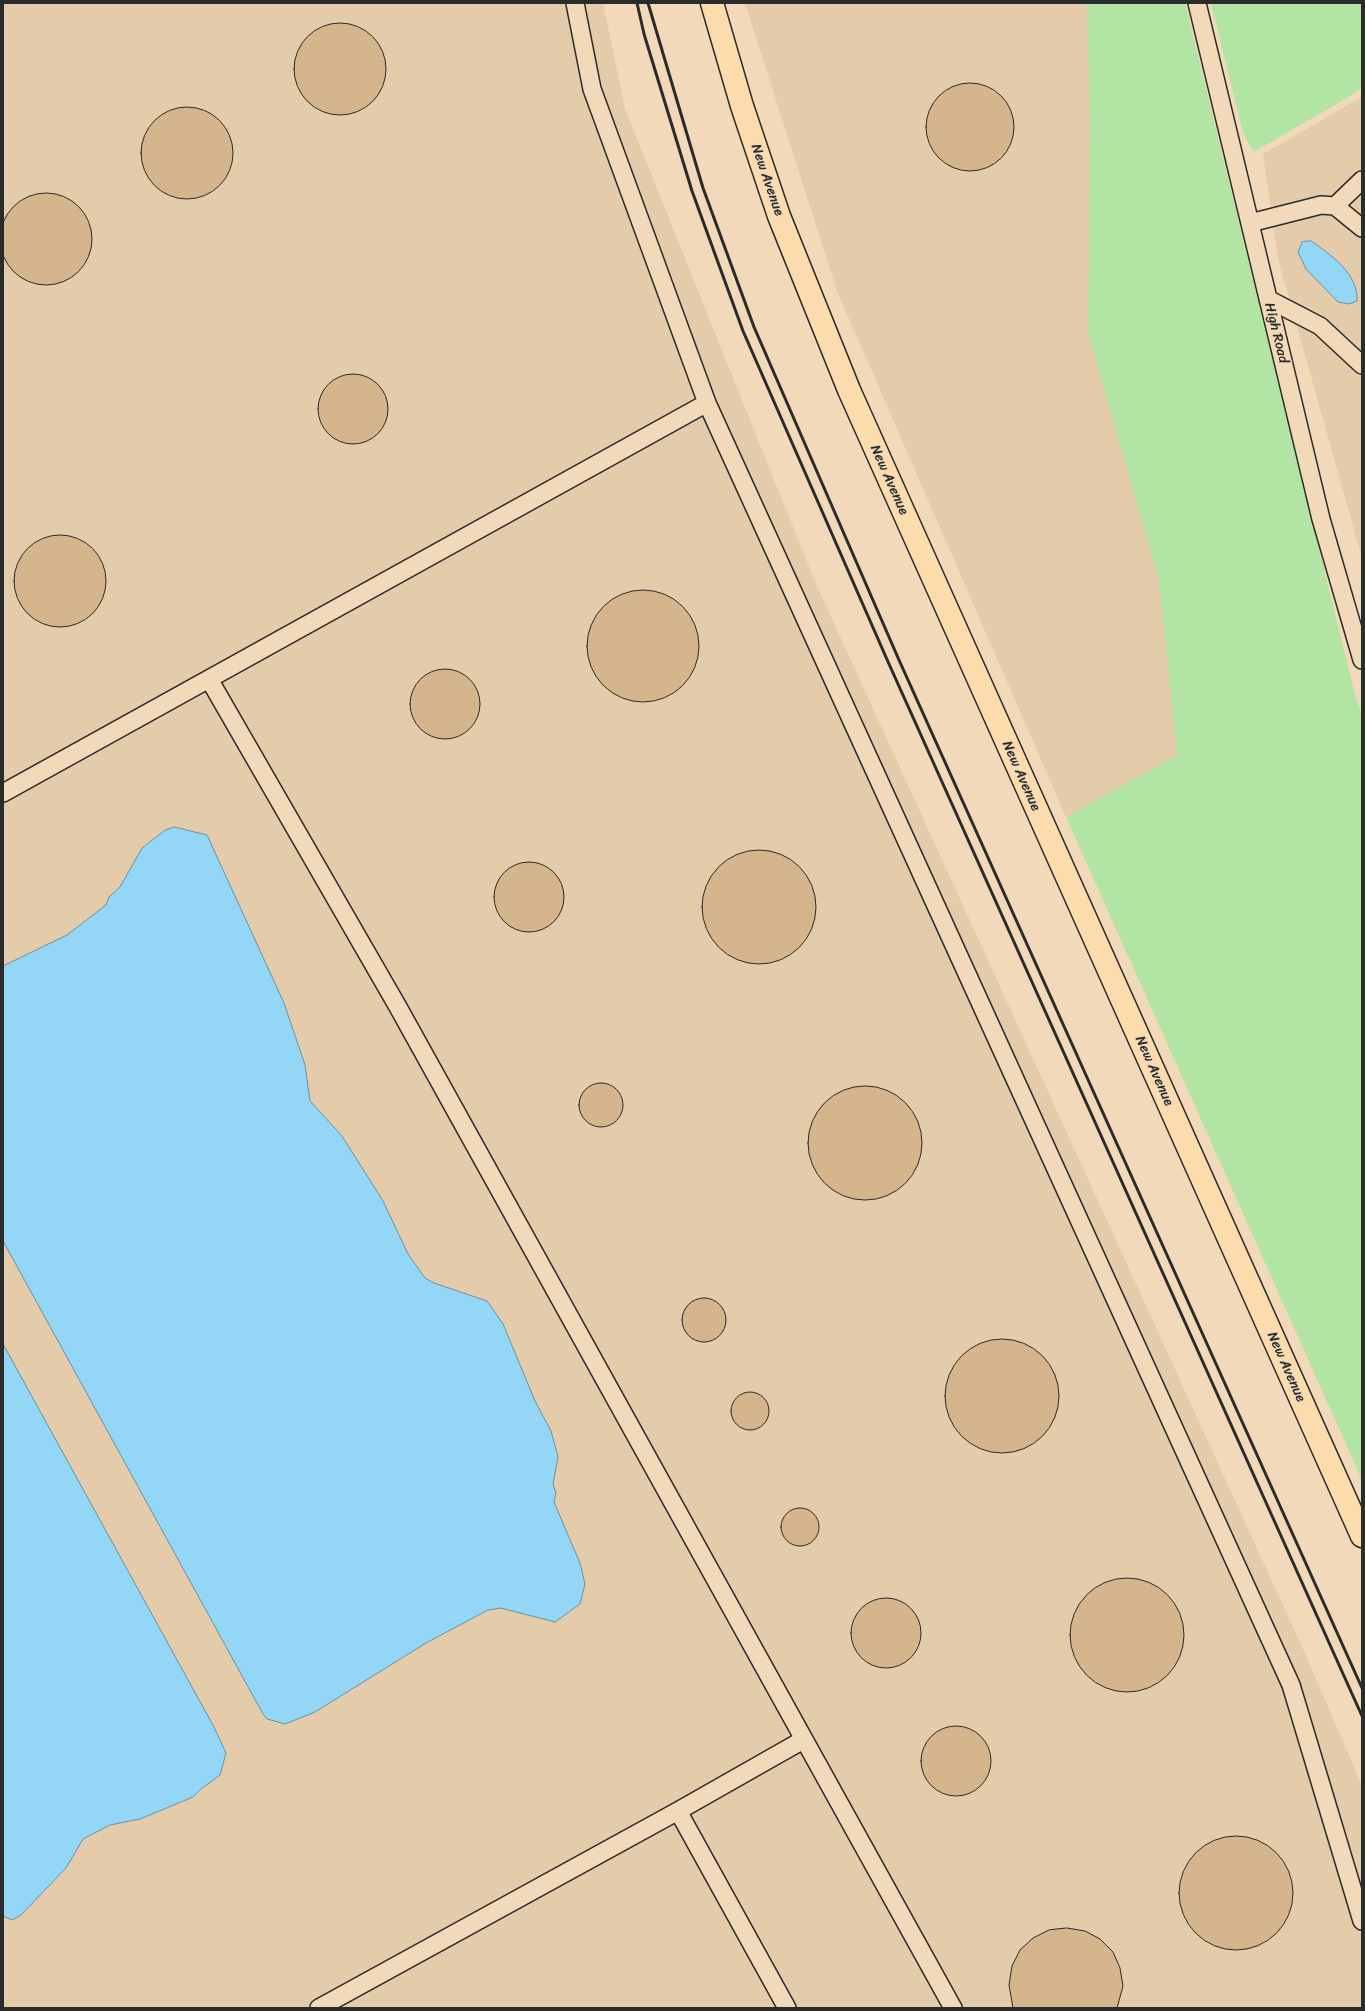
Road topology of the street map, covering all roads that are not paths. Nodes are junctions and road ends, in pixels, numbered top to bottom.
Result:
1 (575, 3) edge
2 (712, 3) edge
3 (1197, 3) edge
4 (1362, 180) edge
5 (1335, 206) junction
6 (1250, 223) junction
7 (1362, 228) edge
8 (1268, 299) junction
9 (1362, 365) edge
10 (707, 403) junction
11 (1362, 660) edge
12 (209, 679) junction
13 (3, 793) edge
14 (1362, 1536) edge
15 (802, 1740) junction
16 (678, 1812) junction
17 (1362, 1921) edge
18 (319, 2008) edge
19 (787, 2008) edge
20 (953, 2008) edge

1 - 10 street
2 - 14 main road, New Avenue
3 - 6 street, High Road
4 - 5 street
5 - 6 street
5 - 7 street
6 - 8 street, High Road
8 - 9 street
8 - 11 street, High Road
10 - 12 street
10 - 17 street
12 - 13 street
12 - 15 street
15 - 16 street
15 - 20 street
16 - 18 street
16 - 19 street

